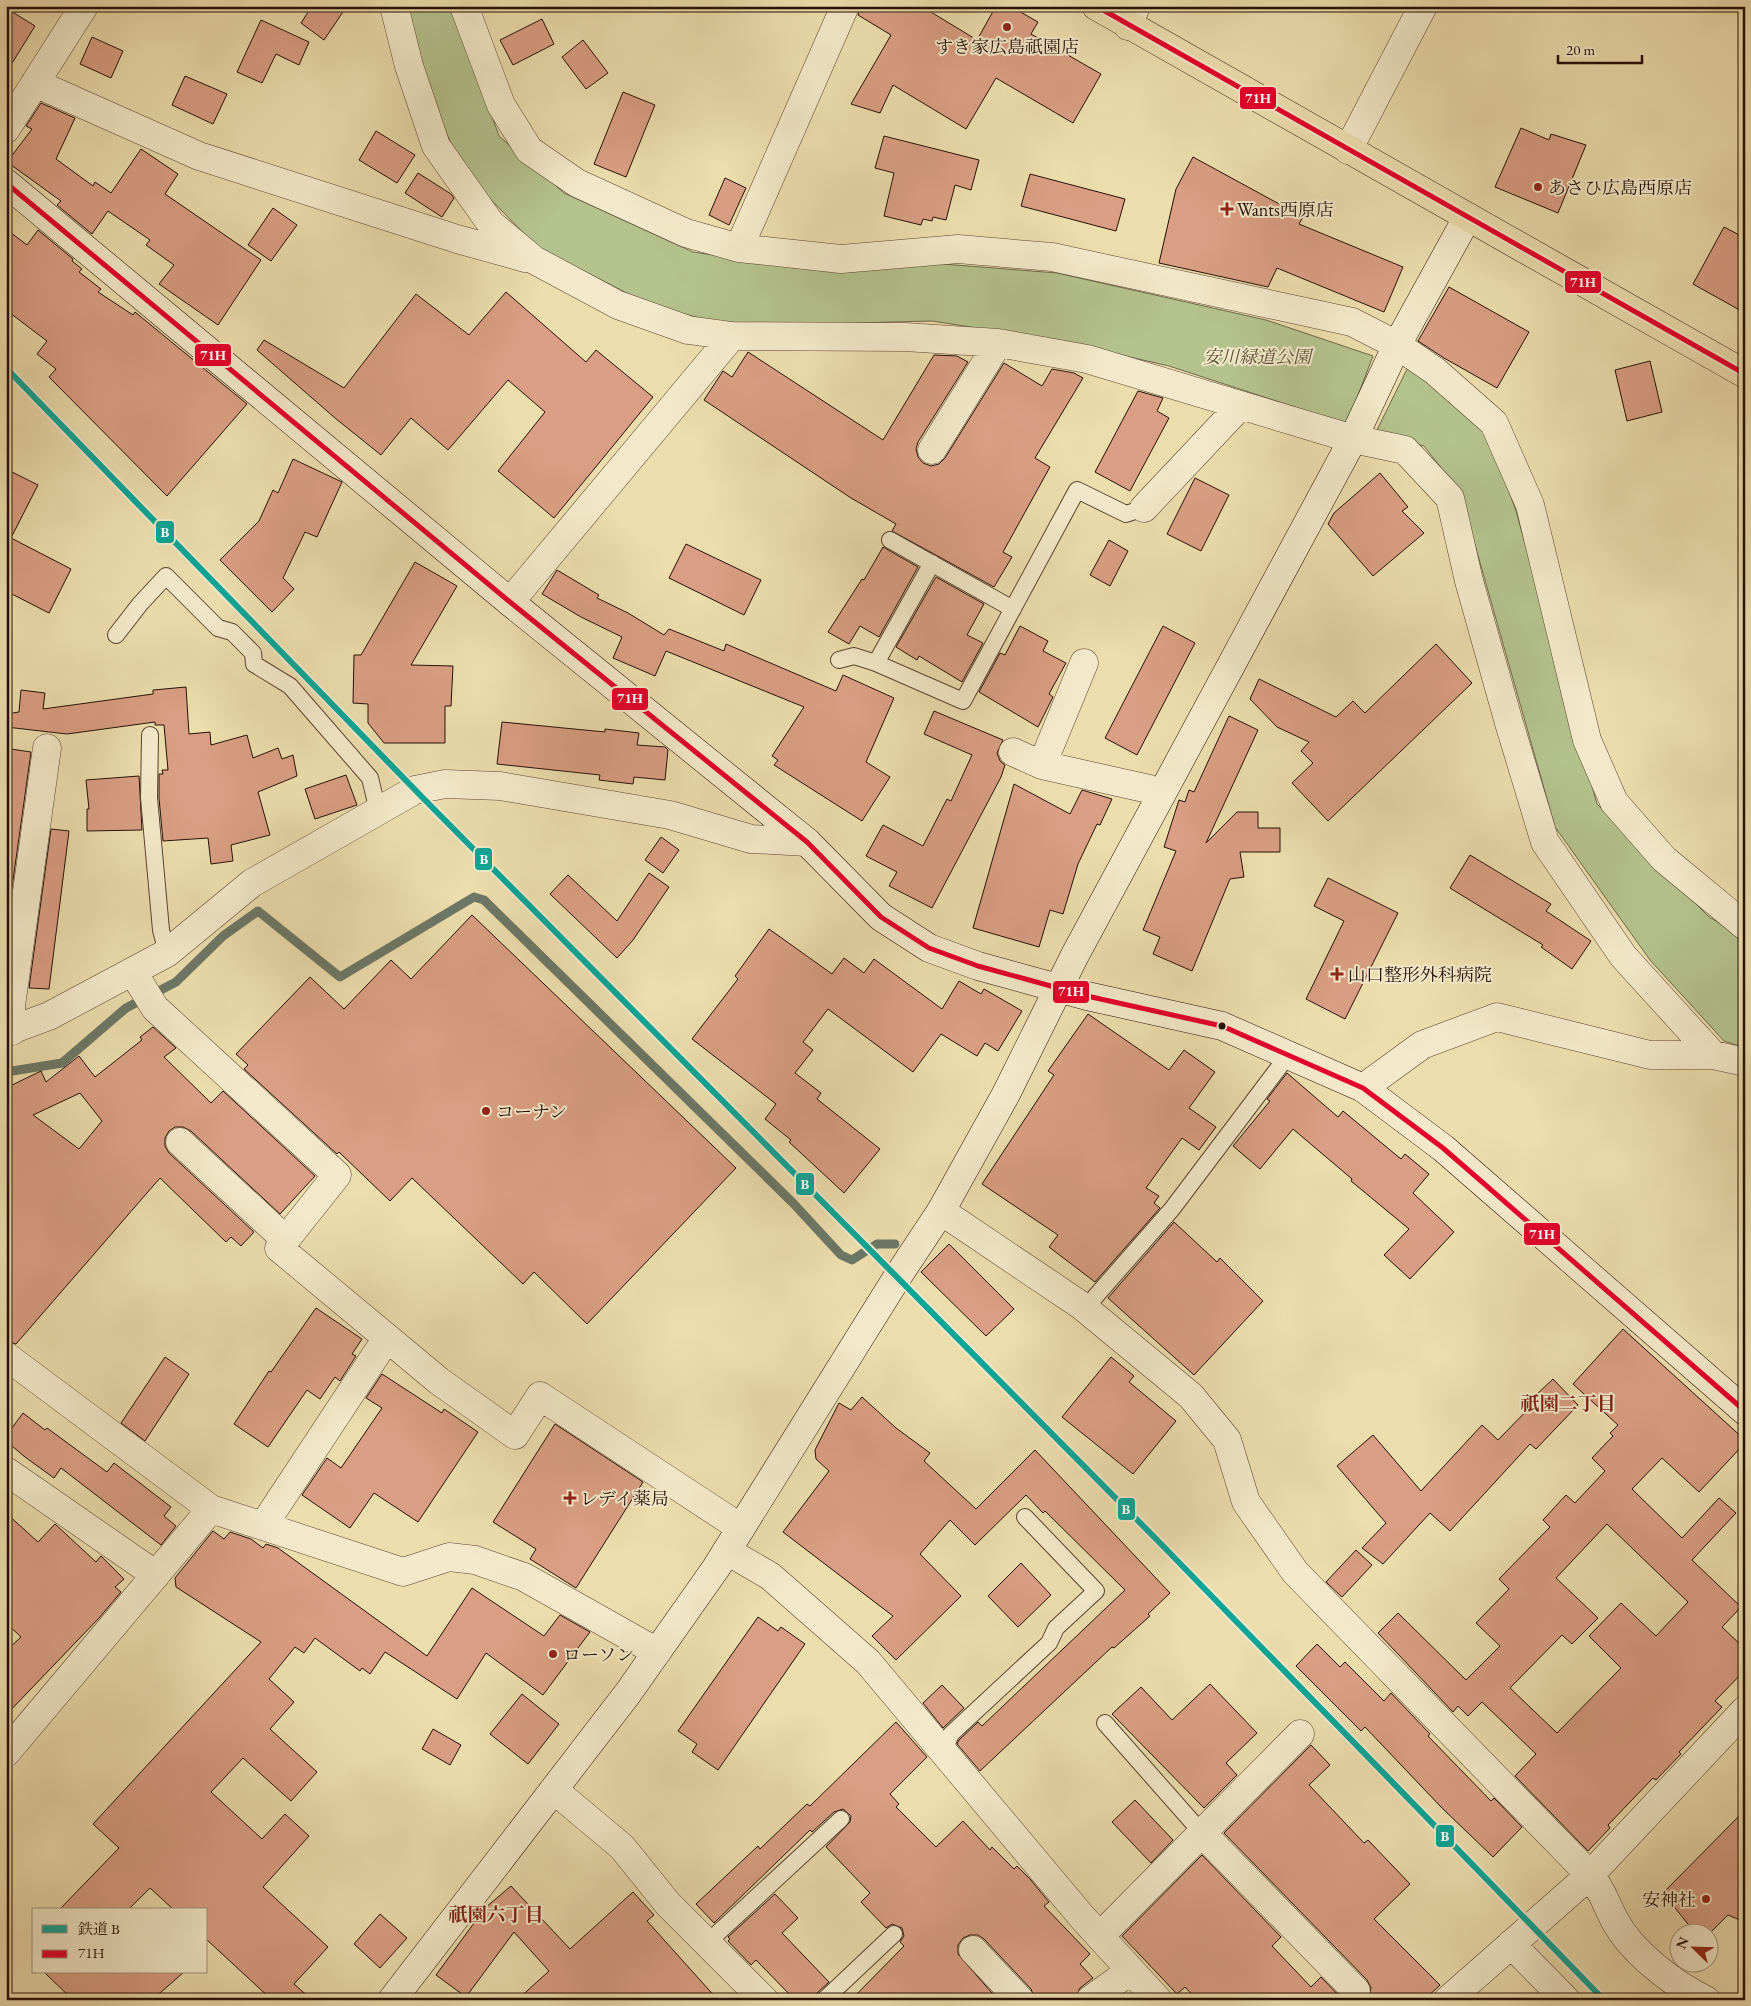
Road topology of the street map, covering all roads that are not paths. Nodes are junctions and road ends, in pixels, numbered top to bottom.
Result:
1 (84, 6) edge
2 (394, 6) edge
3 (464, 6) edge
4 (845, 6) edge
5 (1096, 6) edge
6 (1423, 6) edge
7 (1132, 16) edge
8 (35, 83) junction
9 (6, 129) edge
10 (1348, 150) junction
11 (6, 183) edge
12 (1467, 218) junction
13 (739, 248) junction
14 (534, 260) junction
15 (732, 336) junction
16 (998, 343) junction
17 (1397, 345) junction
18 (1745, 374) edge
19 (1241, 405) junction
20 (1353, 439) junction
21 (932, 450) dead end
22 (1144, 508) joint
23 (890, 540) dead end
24 (932, 563) junction
25 (510, 602) junction
26 (1013, 609) junction
27 (116, 635) dead end
28 (839, 660) dead end
29 (876, 663) junction
30 (1084, 663) dead end
31 (150, 735) dead end
32 (46, 748) dead end
33 (1012, 752) dead end
34 (1042, 766) junction
35 (1161, 795) junction
36 (378, 811) junction
37 (808, 842) junction
38 (1745, 926) edge
39 (167, 953) junction
40 (133, 972) junction
41 (1058, 988) junction
42 (9, 1031) edge
43 (1289, 1054) junction
44 (1713, 1055) junction
45 (1745, 1062) edge
46 (1363, 1088) junction
47 (180, 1142) dead end
48 (941, 1211) junction
49 (286, 1240) junction
50 (1095, 1297) dead end
51 (387, 1338) junction
52 (6, 1356) edge
53 (1745, 1411) edge
54 (6, 1471) edge
55 (211, 1509) junction
56 (1025, 1517) dead end
57 (263, 1526) junction
58 (734, 1540) junction
59 (156, 1575) junction
60 (657, 1652) junction
61 (1745, 1710) edge
62 (1105, 1723) dead end
63 (1300, 1734) dead end
64 (943, 1752) junction
65 (6, 1753) edge
66 (554, 1790) junction
67 (840, 1820) dead end
68 (1202, 1833) junction
69 (1590, 1875) junction
70 (894, 1934) dead end
71 (1100, 1936) junction
72 (707, 1944) junction
73 (1510, 1944) junction
74 (973, 1950) dead end
75 (1130, 1971) junction
76 (1356, 1991) dead end
77 (392, 2000) edge
78 (764, 2000) edge
79 (824, 2000) edge
80 (1020, 2000) edge
81 (1090, 2000) edge
82 (1158, 2000) edge
83 (1448, 2000) edge
84 (1566, 2000) edge
85 (1706, 2000) edge

1 - 8 street
2 - 14 street
3 - 13 street
4 - 13 street
5 - 7 highway
6 - 10 street
7 - 10 highway
8 - 9 street
8 - 14 street
10 - 12 highway
11 - 25 street
12 - 17 street
12 - 18 highway
13 - 17 street
14 - 15 street
15 - 16 street
15 - 25 street
16 - 19 street
16 - 21 street
17 - 20 street
17 - 38 street
19 - 20 street
19 - 22 street
20 - 35 street
20 - 44 street
22 - 26 lane
23 - 24 lane
24 - 26 lane
24 - 29 lane
25 - 37 street
26 - 29 lane
27 - 36 lane
28 - 29 lane
30 - 34 street
31 - 39 lane
32 - 42 street
33 - 34 street
34 - 35 street
35 - 41 street
36 - 37 street
36 - 39 street
37 - 41 street
39 - 40 street
40 - 42 street
40 - 49 street
41 - 43 street
41 - 48 street
43 - 46 street
43 - 50 lane
44 - 45 street
44 - 46 street
46 - 53 street
47 - 49 street
48 - 58 street
48 - 69 street
49 - 51 street
51 - 57 street
51 - 58 street
52 - 55 street
54 - 59 street
55 - 57 street
55 - 59 street
56 - 64 lane
57 - 60 street
58 - 60 street
58 - 64 street
59 - 65 street
60 - 66 street
61 - 69 street
62 - 68 lane
63 - 68 street
64 - 71 street
66 - 72 street
66 - 77 street
67 - 72 lane
68 - 71 street
68 - 76 street
69 - 73 street
69 - 85 street
70 - 79 lane
71 - 75 street
72 - 78 street
73 - 83 street
73 - 84 street
74 - 80 street
75 - 81 street
75 - 82 street

